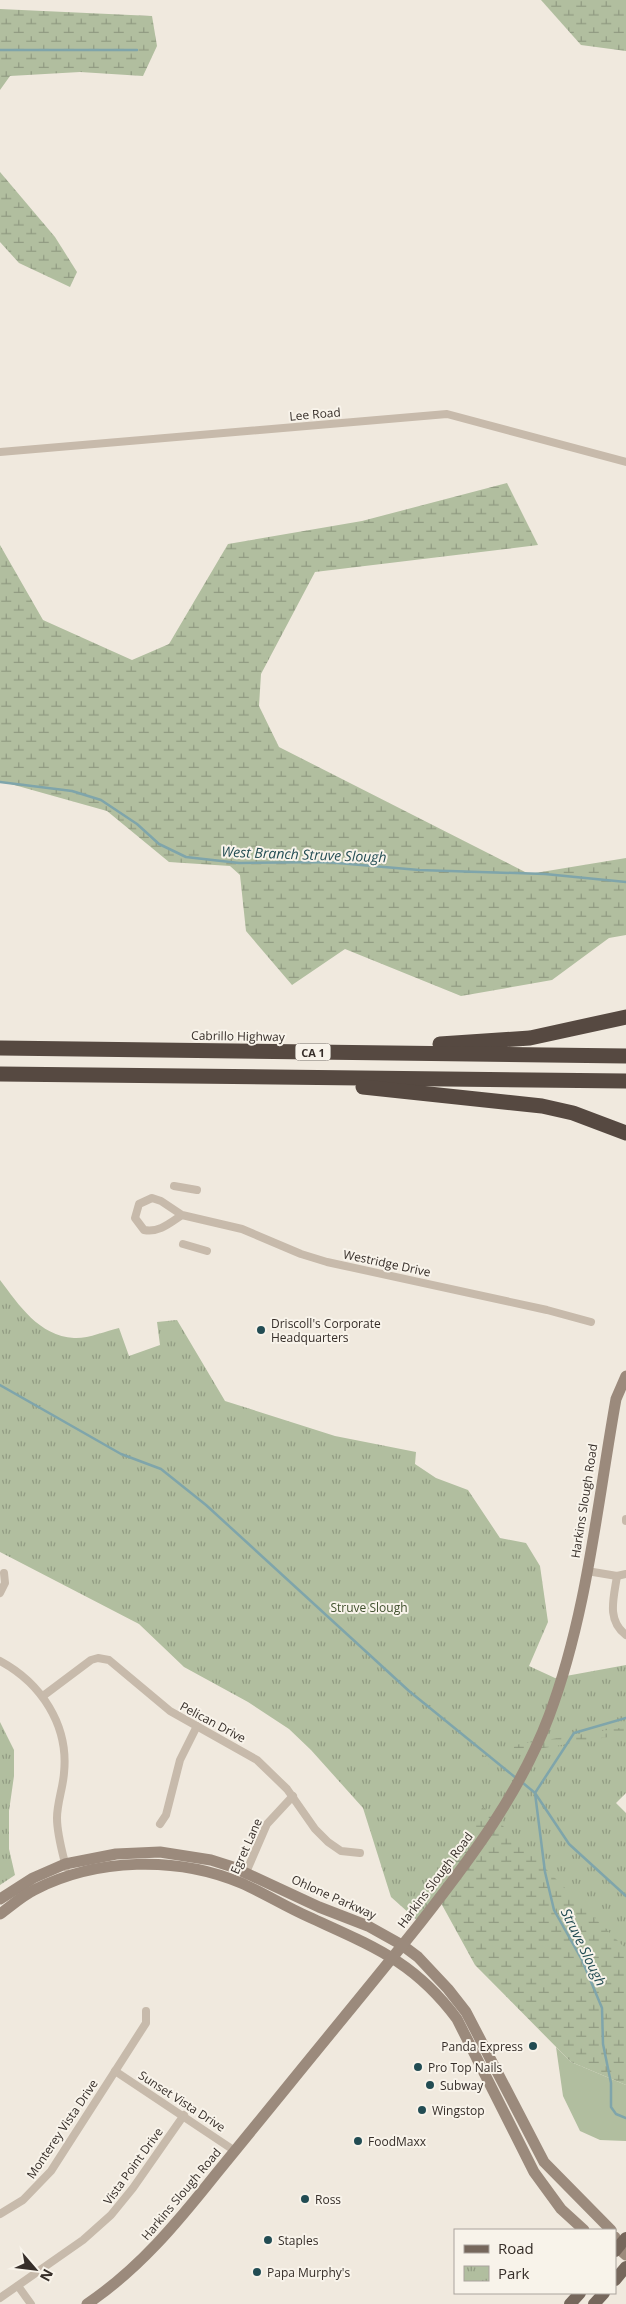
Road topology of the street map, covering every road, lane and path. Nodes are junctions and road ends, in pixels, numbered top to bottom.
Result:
1 (0, 452) edge
2 (626, 462) edge
3 (626, 1017) edge
4 (0, 1048) edge
5 (320, 1052) junction
6 (626, 1056) edge
7 (0, 1074) edge
8 (285, 1077) junction
9 (626, 1081) edge
10 (626, 1133) edge
11 (174, 1186) dead end
12 (197, 1190) dead end
13 (182, 1215) junction
14 (183, 1244) dead end
15 (207, 1252) dead end
16 (591, 1322) dead end
17 (626, 1376) edge
18 (587, 1571) junction
19 (4, 1573) dead end
20 (626, 1574) edge
21 (617, 1576) junction
22 (0, 1594) edge
23 (626, 1635) edge
24 (0, 1661) edge
25 (43, 1696) junction
26 (197, 1726) junction
27 (293, 1796) junction
28 (160, 1824) dead end
29 (360, 1853) dead end
30 (65, 1864) junction
31 (246, 1872) junction
32 (69, 1876) junction
33 (241, 1884) junction
34 (0, 1899) edge
35 (0, 1914) edge
36 (402, 1945) junction
37 (393, 1956) junction
38 (146, 2012) dead end
39 (115, 2071) junction
40 (184, 2115) junction
41 (235, 2151) junction
42 (0, 2214) edge
43 (583, 2229) edge
44 (610, 2229) edge
45 (626, 2267) edge
46 (616, 2279) edge
47 (18, 2286) junction
48 (579, 2294) edge
49 (603, 2294) edge
50 (0, 2298) edge
51 (31, 2304) edge
52 (87, 2304) edge
53 (570, 2304) edge
54 (594, 2304) edge

1 - 2 street, Lee Road
3 - 5 highway
4 - 5 highway, Cabrillo Highway / CA 1
5 - 6 highway, Cabrillo Highway / CA 1
7 - 8 highway, CA 1
8 - 9 highway, CA 1
8 - 10 highway
11 - 12 street
13 - 13 street, Westridge Drive
13 - 16 street, Westridge Drive
14 - 15 street
17 - 18 main road, Harkins Slough Road
18 - 21 street
18 - 36 main road, Harkins Slough Road
19 - 22 street
20 - 21 street
21 - 23 street
24 - 25 street
25 - 26 street, Pelican Drive
25 - 30 street
26 - 27 street, Pelican Drive
26 - 28 street
27 - 29 street, Pelican Drive
27 - 31 street, Egret Lane
30 - 31 main road, Ohlone Parkway
30 - 32 street
30 - 34 main road, Ohlone Parkway
31 - 33 street, Egret Lane
31 - 36 main road, Ohlone Parkway
32 - 33 main road
32 - 35 main road
33 - 37 main road
36 - 37 main road, Harkins Slough Road
36 - 44 main road, Ohlone Parkway
37 - 41 main road, Harkins Slough Road
37 - 43 main road
38 - 39 street, Monterey Vista Drive
39 - 40 street, Sunset Vista Drive
39 - 42 street, Monterey Vista Drive
40 - 41 street, Sunset Vista Drive
40 - 47 street, Vista Point Drive
41 - 52 main road, Harkins Slough Road
45 - 46 main road
47 - 50 street, Vista Point Drive
47 - 51 street
48 - 53 main road
49 - 54 main road

